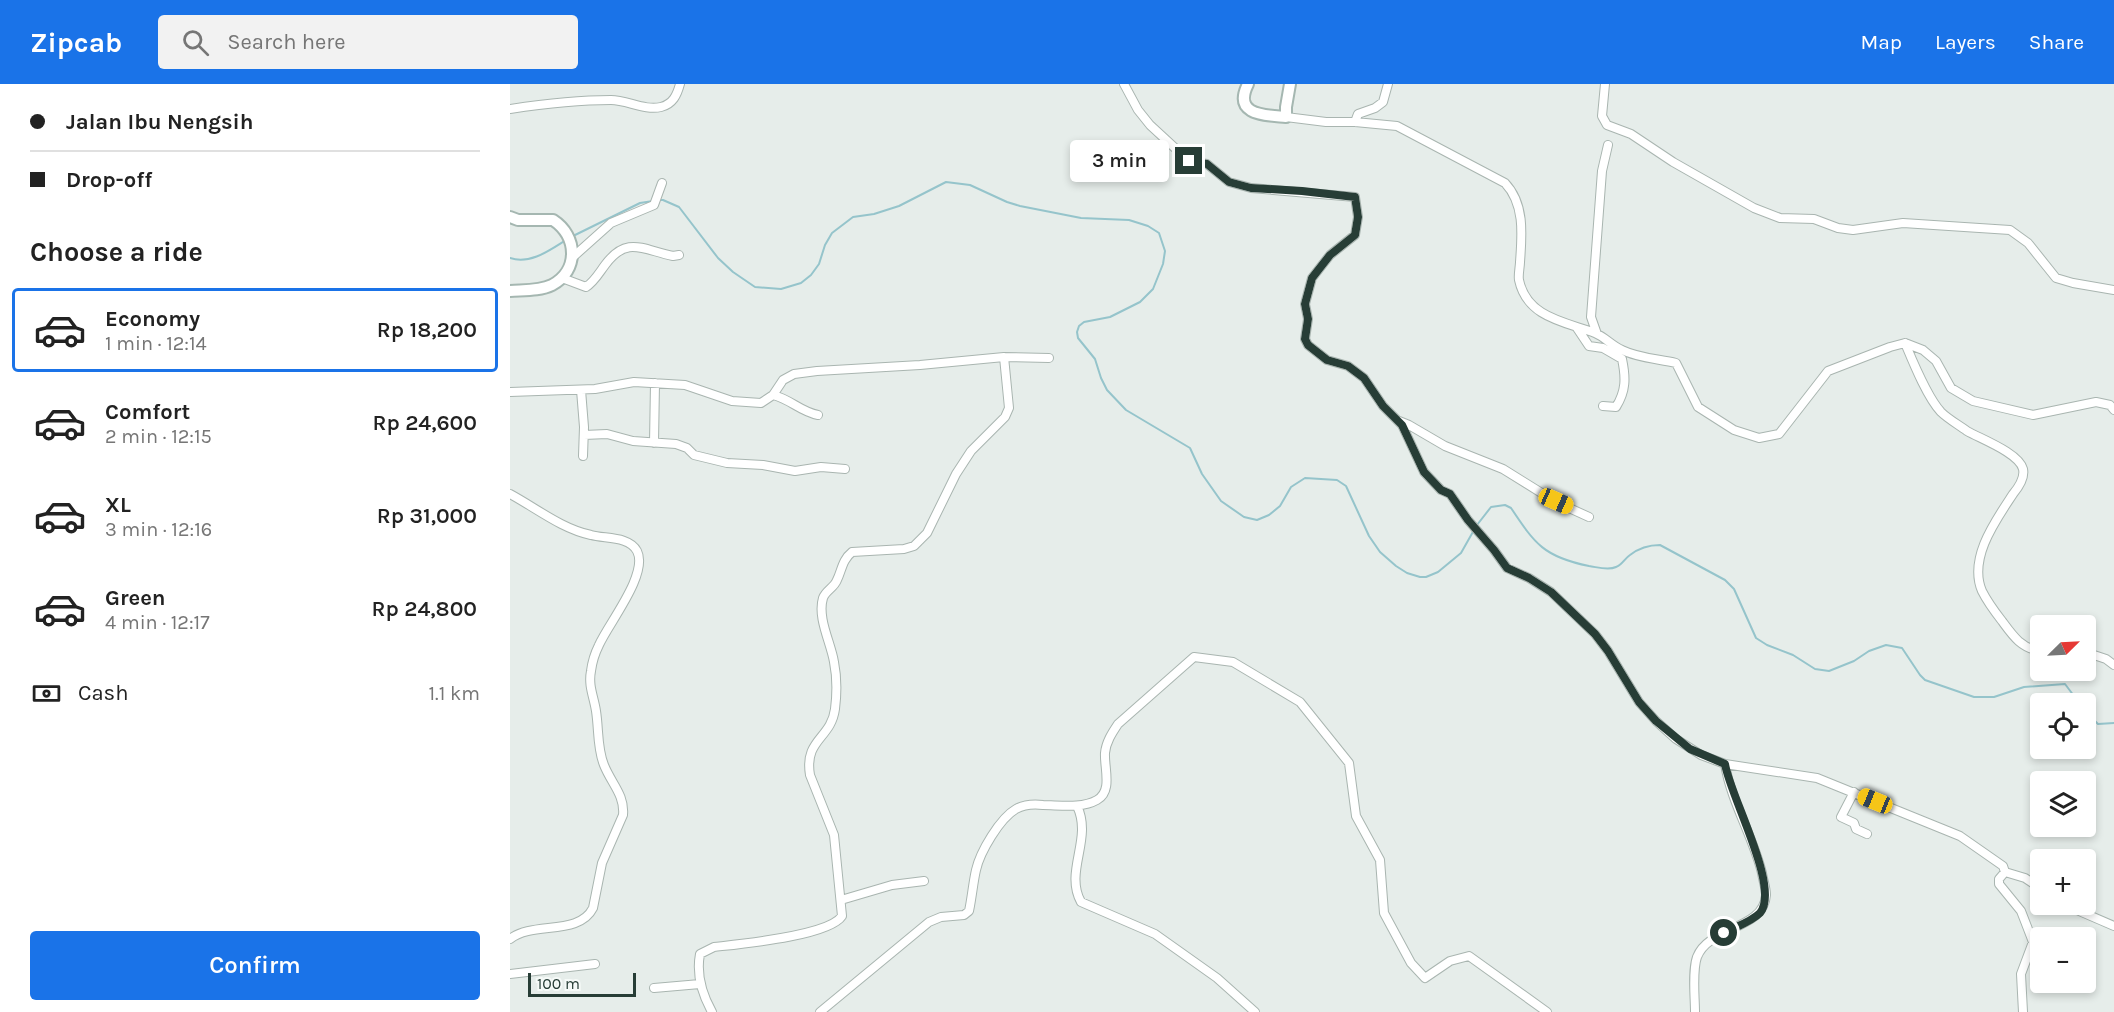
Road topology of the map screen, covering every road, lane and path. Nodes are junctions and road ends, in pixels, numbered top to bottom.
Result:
1 (680, 84) edge
2 (1124, 84) edge
3 (1248, 84) edge
4 (1290, 84) edge
5 (1388, 84) edge
6 (1605, 84) edge
7 (510, 109) edge
8 (1286, 117) junction
9 (1355, 122) junction
10 (1608, 145) dead end
11 (662, 183) dead end
12 (510, 218) edge
13 (679, 255) dead end
14 (573, 257) junction
15 (562, 278) junction
16 (2114, 290) edge
17 (510, 291) edge
18 (1577, 328) junction
19 (1597, 334) junction
20 (1905, 343) junction
21 (1004, 357) junction
22 (1049, 358) dead end
23 (655, 383) junction
24 (581, 390) junction
25 (510, 392) edge
26 (773, 395) junction
27 (1603, 406) dead end
28 (2114, 410) edge
29 (818, 415) dead end
30 (1394, 420) junction
31 (584, 435) junction
32 (654, 443) junction
33 (583, 456) dead end
34 (845, 469) dead end
35 (510, 494) edge
36 (1590, 517) dead end
37 (2030, 649) edge
38 (2096, 656) edge
39 (2114, 665) edge
40 (1725, 764) junction
41 (1854, 792) junction
42 (1077, 806) junction
43 (1867, 834) dead end
44 (2005, 872) junction
45 (924, 881) dead end
46 (2030, 881) edge
47 (841, 900) junction
48 (2088, 915) edge
49 (2114, 926) edge
50 (510, 939) edge
51 (596, 964) dead end
52 (510, 974) edge
53 (700, 984) junction
54 (654, 988) dead end
55 (712, 1012) edge
56 (820, 1012) edge
57 (1255, 1012) edge
58 (1546, 1012) edge
59 (1695, 1012) edge
60 (2023, 1012) edge

1 - 7 street
2 - 30 street
3 - 8 street
4 - 8 street
5 - 9 street
6 - 16 street
8 - 9 street
9 - 18 street
10 - 19 street
11 - 14 street
12 - 14 street
13 - 15 street
14 - 15 street
15 - 17 street
18 - 19 street
18 - 27 street
19 - 20 street
20 - 28 street
20 - 37 street
21 - 22 street
21 - 26 street
21 - 47 street
23 - 24 street
23 - 26 street
23 - 32 street
24 - 25 street
24 - 31 street
26 - 29 street
30 - 36 street
30 - 40 street
31 - 32 street
31 - 33 street
32 - 34 street
35 - 50 street
38 - 39 street
40 - 41 street
40 - 59 street
41 - 43 street
41 - 44 street
42 - 56 street
42 - 57 street
42 - 58 street
44 - 46 street
44 - 60 street
45 - 47 street
47 - 53 street
48 - 49 street
51 - 52 street
53 - 54 street
53 - 55 street

